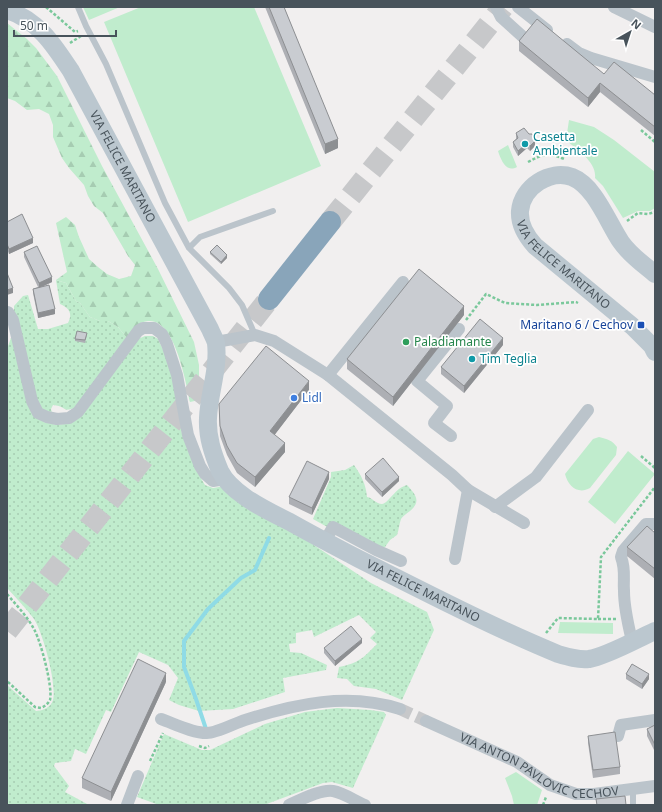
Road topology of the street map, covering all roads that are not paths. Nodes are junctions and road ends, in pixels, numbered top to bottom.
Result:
1 (78, 7) edge
2 (496, 7) edge
3 (518, 7) edge
4 (614, 7) edge
5 (7, 10) edge
6 (655, 27) edge
7 (522, 36) edge
8 (655, 77) edge
9 (273, 211) dead end
10 (330, 222) tunnel mouth
11 (189, 248) junction
12 (655, 274) edge
13 (403, 282) dead end
14 (269, 299) tunnel mouth
15 (8, 312) edge
16 (459, 329) road end
17 (255, 335) junction
18 (216, 342) junction
19 (655, 352) edge
20 (328, 375) junction
21 (588, 410) dead end
22 (451, 436) dead end
23 (225, 479) junction
24 (468, 490) junction
25 (495, 507) junction
26 (524, 524) dead end
27 (655, 524) edge
28 (325, 541) junction
29 (455, 559) dead end
30 (401, 561) dead end
31 (655, 631) edge
32 (632, 641) junction
33 (400, 709) tunnel mouth
34 (161, 720) dead end
35 (655, 720) edge
36 (426, 722) tunnel mouth
37 (618, 736) dead end
38 (138, 776) dead end
39 (655, 786) edge
40 (633, 789) junction
41 (633, 804) dead end
42 (127, 805) edge
43 (289, 805) edge
44 (365, 805) edge

1 - 11 lane
2 - 7 street
3 - 8 street
4 - 6 street
5 - 18 street, VIA FELICE MARITANO
9 - 11 lane
10 - 14 highway
11 - 17 lane
12 - 19 street, VIA FELICE MARITANO
13 - 20 street
15 - 23 street
16 - 22 street
17 - 18 street
17 - 20 street
18 - 23 street, VIA FELICE MARITANO
20 - 24 street
21 - 25 street
23 - 28 street, VIA FELICE MARITANO
24 - 25 street
24 - 29 street
25 - 26 street
27 - 32 street
28 - 30 street
28 - 32 street, VIA FELICE MARITANO
31 - 32 street, VIA FELICE MARITANO
33 - 34 street
35 - 37 street
36 - 40 street, VIA ANTON PAVLOVIC CECHOV
38 - 42 street
39 - 40 street, VIA ANTON PAVLOVIC CECHOV
40 - 41 lane
43 - 44 street

